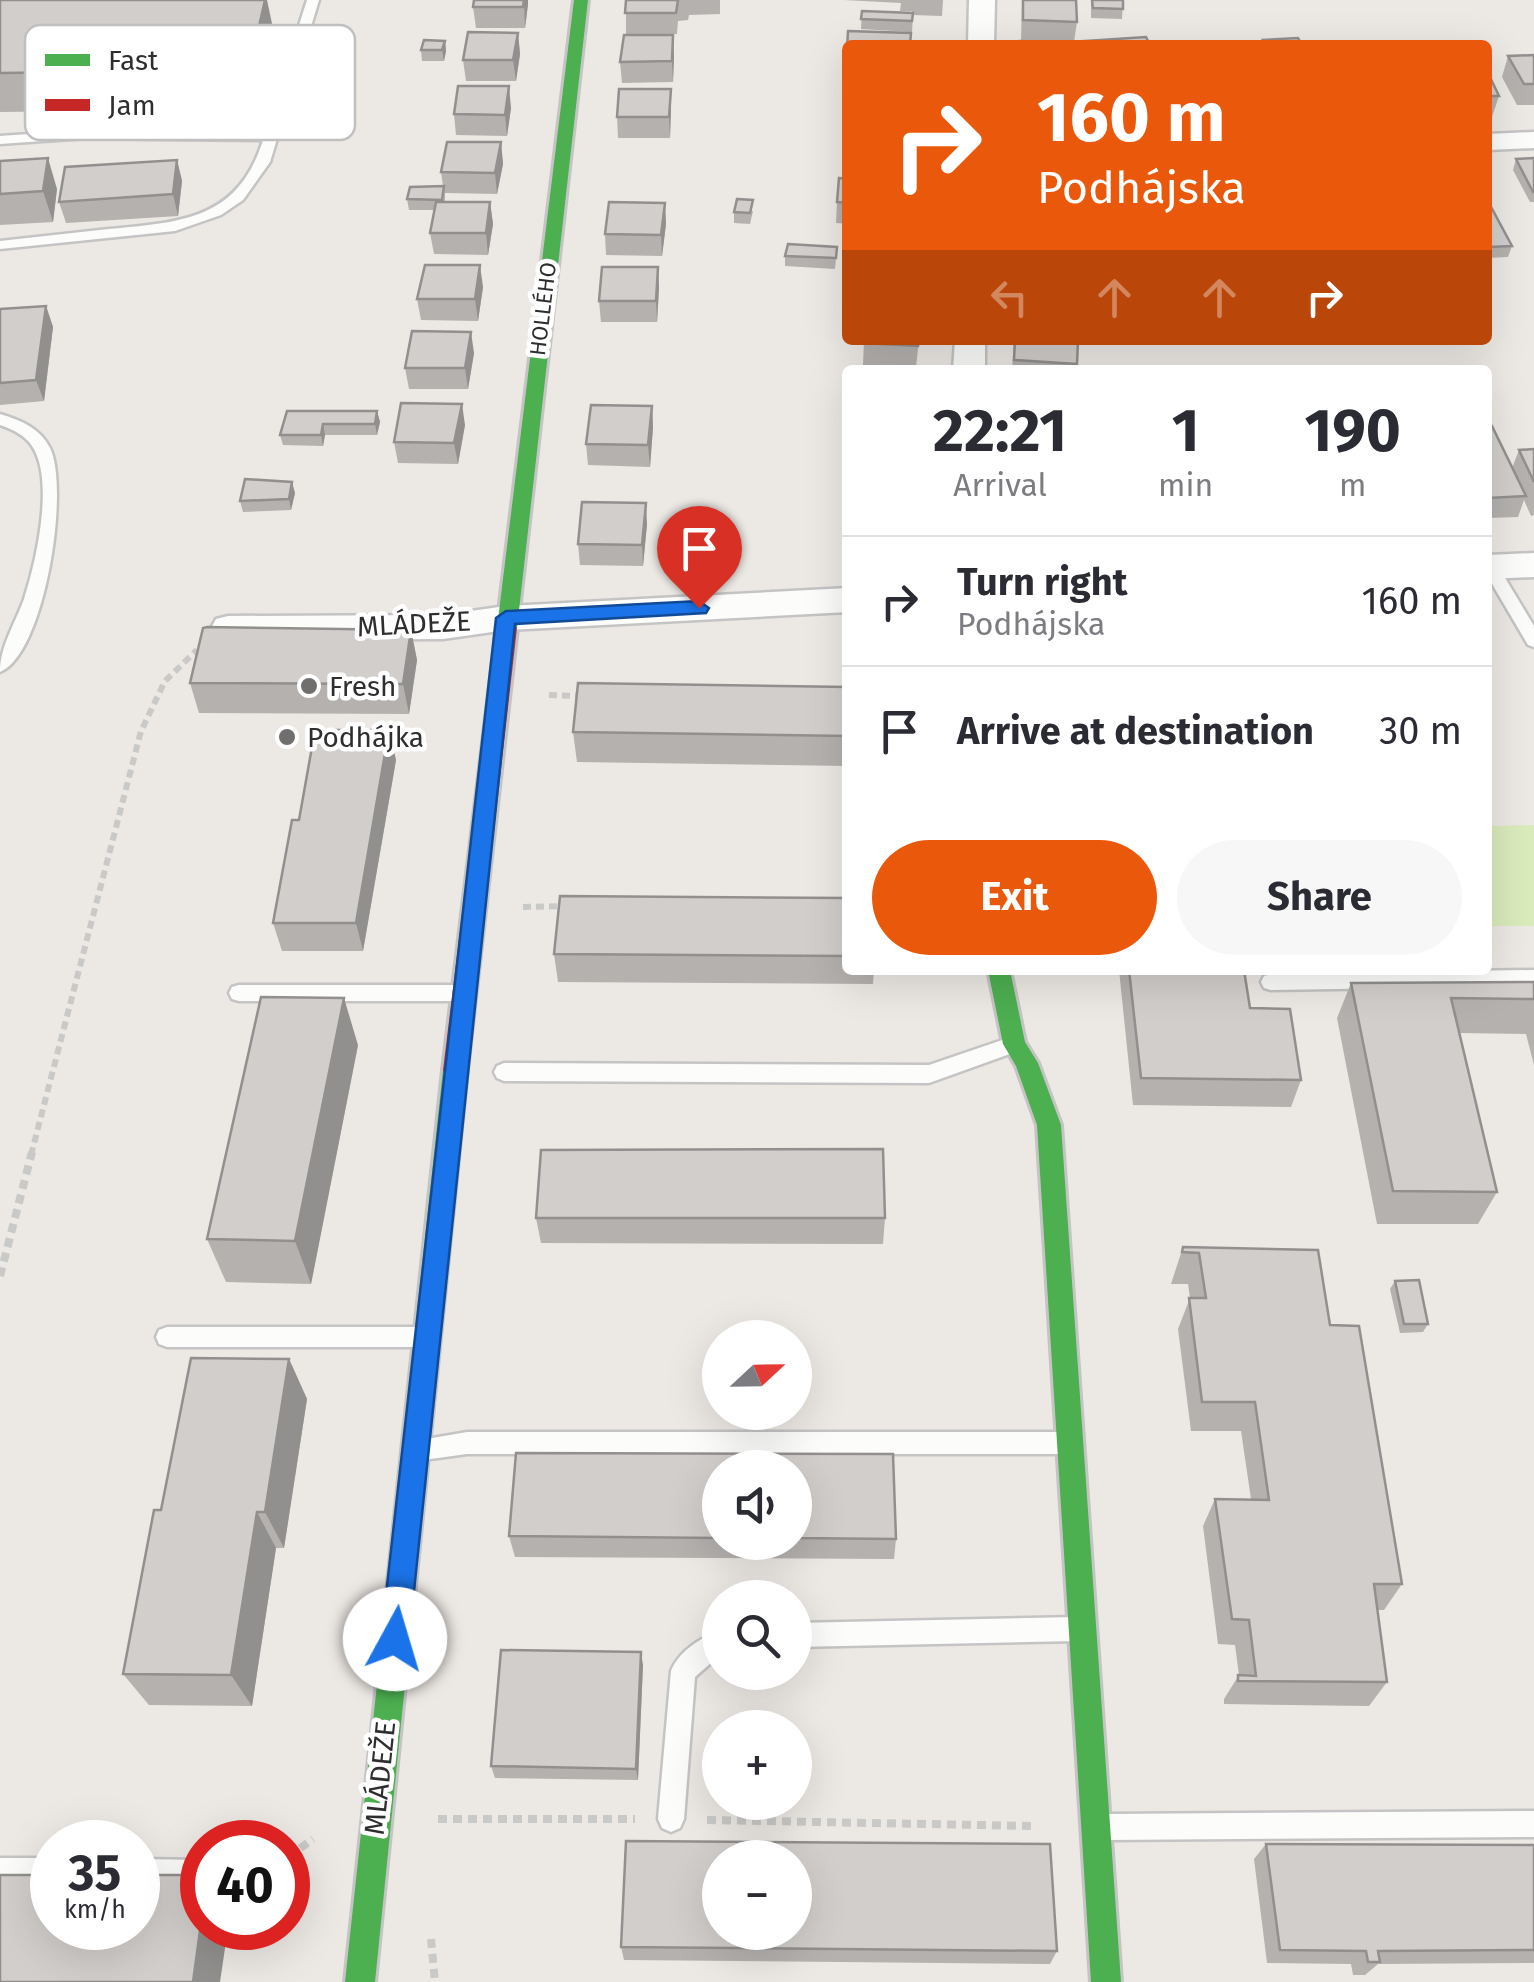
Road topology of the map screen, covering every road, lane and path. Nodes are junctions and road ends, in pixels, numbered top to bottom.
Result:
1 (314, 0) edge
2 (581, 0) edge
3 (982, 0) edge
4 (306, 25) edge
5 (980, 40) edge
6 (25, 138) edge
7 (0, 140) edge
8 (271, 140) edge
9 (1534, 140) edge
10 (1492, 142) edge
11 (0, 246) edge
12 (0, 419) edge
13 (1534, 565) edge
14 (1492, 567) edge
15 (1492, 572) edge
16 (842, 600) edge
17 (506, 618) junction
18 (210, 628) joint
19 (1534, 641) edge
20 (0, 666) edge
21 (542, 696) dead end
22 (582, 696) edge
23 (581, 906) edge
24 (522, 907) dead end
25 (1000, 975) edge
26 (1534, 978) edge
27 (1270, 982) dead end
28 (239, 993) dead end
29 (466, 993) junction
30 (1014, 1044) junction
31 (504, 1072) dead end
32 (0, 1276) edge
33 (167, 1337) dead end
34 (428, 1337) junction
35 (1071, 1444) junction
36 (416, 1450) junction
37 (1083, 1629) junction
38 (812, 1635) edge
39 (702, 1653) edge
40 (671, 1819) junction
41 (438, 1820) dead end
42 (1534, 1824) edge
43 (1096, 1827) junction
44 (313, 1840) dead end
45 (310, 1842) edge
46 (0, 1871) edge
47 (30, 1872) edge
48 (360, 1982) edge
49 (1106, 1982) edge

1 - 4 lane
2 - 17 street, HOLLÉHO
3 - 5 street
6 - 7 lane
8 - 11 lane
9 - 10 street
12 - 20 lane
13 - 14 street
15 - 19 lane
16 - 17 street
17 - 18 street, MLÁDEŽE
17 - 29 street, MLÁDEŽE
18 - 32 path
21 - 22 path
23 - 24 path
25 - 30 street
26 - 27 lane
28 - 29 lane
29 - 34 street, MLÁDEŽE
30 - 31 lane
30 - 35 street
33 - 34 lane
34 - 36 street, MLÁDEŽE
35 - 36 lane
35 - 37 street
36 - 48 street, MLÁDEŽE
37 - 38 lane
37 - 43 street
39 - 40 lane
40 - 41 path
40 - 43 path
42 - 43 lane
43 - 49 street
44 - 45 path
46 - 47 lane

